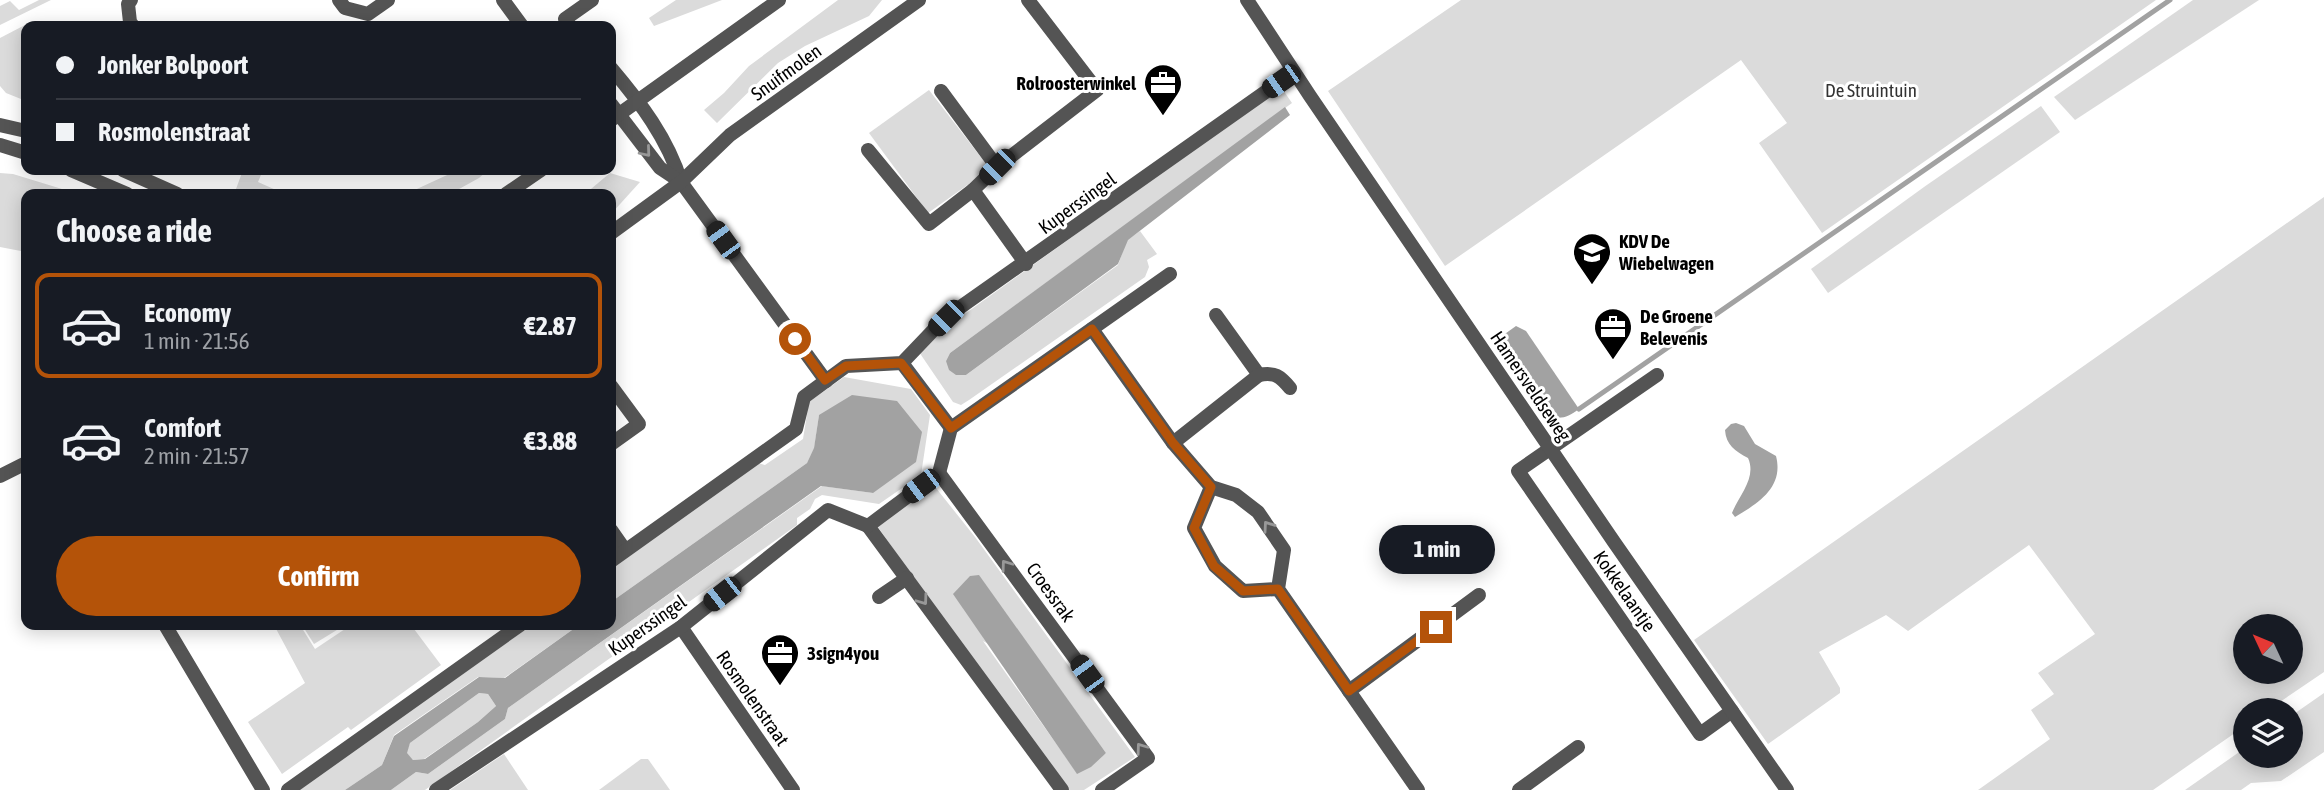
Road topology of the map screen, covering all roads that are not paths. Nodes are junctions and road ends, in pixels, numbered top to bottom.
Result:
1 (340, 0) edge
2 (388, 0) edge
3 (503, 0) edge
4 (592, 0) edge
5 (779, 0) edge
6 (919, 0) edge
7 (1028, 0) edge
8 (1247, 0) edge
9 (126, 1) edge
10 (130, 21) edge
11 (518, 21) edge
12 (567, 21) edge
13 (616, 75) edge
14 (1281, 81) dead end
15 (941, 91) dead end
16 (637, 102) junction
17 (616, 112) edge
18 (616, 117) edge
19 (0, 125) edge
20 (21, 130) edge
21 (0, 145) edge
22 (868, 150) dead end
23 (21, 151) edge
24 (997, 167) junction
25 (83, 175) edge
26 (133, 175) edge
27 (534, 175) edge
28 (681, 182) junction
29 (115, 189) edge
30 (161, 189) edge
31 (513, 189) edge
32 (973, 190) junction
33 (616, 229) edge
34 (1026, 264) junction
35 (1170, 274) dead end
36 (1216, 315) dead end
37 (1092, 329) junction
38 (901, 363) junction
39 (1259, 375) junction
40 (1657, 375) dead end
41 (825, 380) junction
42 (1290, 388) dead end
43 (616, 393) edge
44 (951, 428) junction
45 (616, 440) edge
46 (1173, 443) junction
47 (1551, 449) junction
48 (21, 466) edge
49 (939, 472) junction
50 (0, 476) edge
51 (1211, 487) junction
52 (868, 526) junction
53 (616, 537) edge
54 (625, 550) junction
55 (616, 557) edge
56 (907, 578) junction
57 (1278, 589) junction
58 (1479, 595) dead end
59 (879, 597) dead end
60 (681, 627) junction
61 (168, 630) edge
62 (513, 630) edge
63 (1349, 691) junction
64 (1732, 712) junction
65 (1578, 747) dead end
66 (263, 790) edge
67 (288, 790) edge
68 (436, 790) edge
69 (793, 790) edge
70 (1062, 790) edge
71 (1102, 790) edge
72 (1418, 790) edge
73 (1519, 790) edge
74 (1787, 790) edge

1 - 2 street
3 - 11 street
4 - 12 street
5 - 16 street
6 - 28 street, Snuifmolen
7 - 24 street
8 - 47 street, Hamersveldseweg
9 - 10 street
13 - 16 street
14 - 34 street, Kuperssingel
15 - 24 street
16 - 17 street
16 - 28 street
18 -> 28 street
19 - 20 street
21 - 23 street
22 - 32 street
24 - 32 street
25 - 29 street
26 - 30 street
27 - 31 street
28 - 33 street, Snuifmolen
28 - 41 street
32 - 34 street
34 - 38 street, Kuperssingel
35 - 37 street
36 - 39 street
37 - 44 street
37 - 46 street
38 - 41 street
38 - 44 street
39 - 42 street
39 - 46 street
40 - 47 street
41 - 54 street
43 - 45 street
44 - 49 street
46 - 51 street
47 - 64 street, Hamersveldseweg
47 - 64 street, Kokkelaantje
48 - 50 street
49 - 52 street
71 -> 49 street, Croessrak
57 -> 51 street
51 - 57 street
52 - 56 street
52 - 60 street, Kuperssingel
53 - 54 street
54 - 55 street
56 - 59 street
56 -> 70 street
57 - 63 street
58 - 63 street
60 - 68 street, Kuperssingel
60 - 69 street, Rosmolenstraat
61 - 66 street
62 - 67 street
63 - 72 street
64 - 74 street, Hamersveldseweg
65 - 73 street

